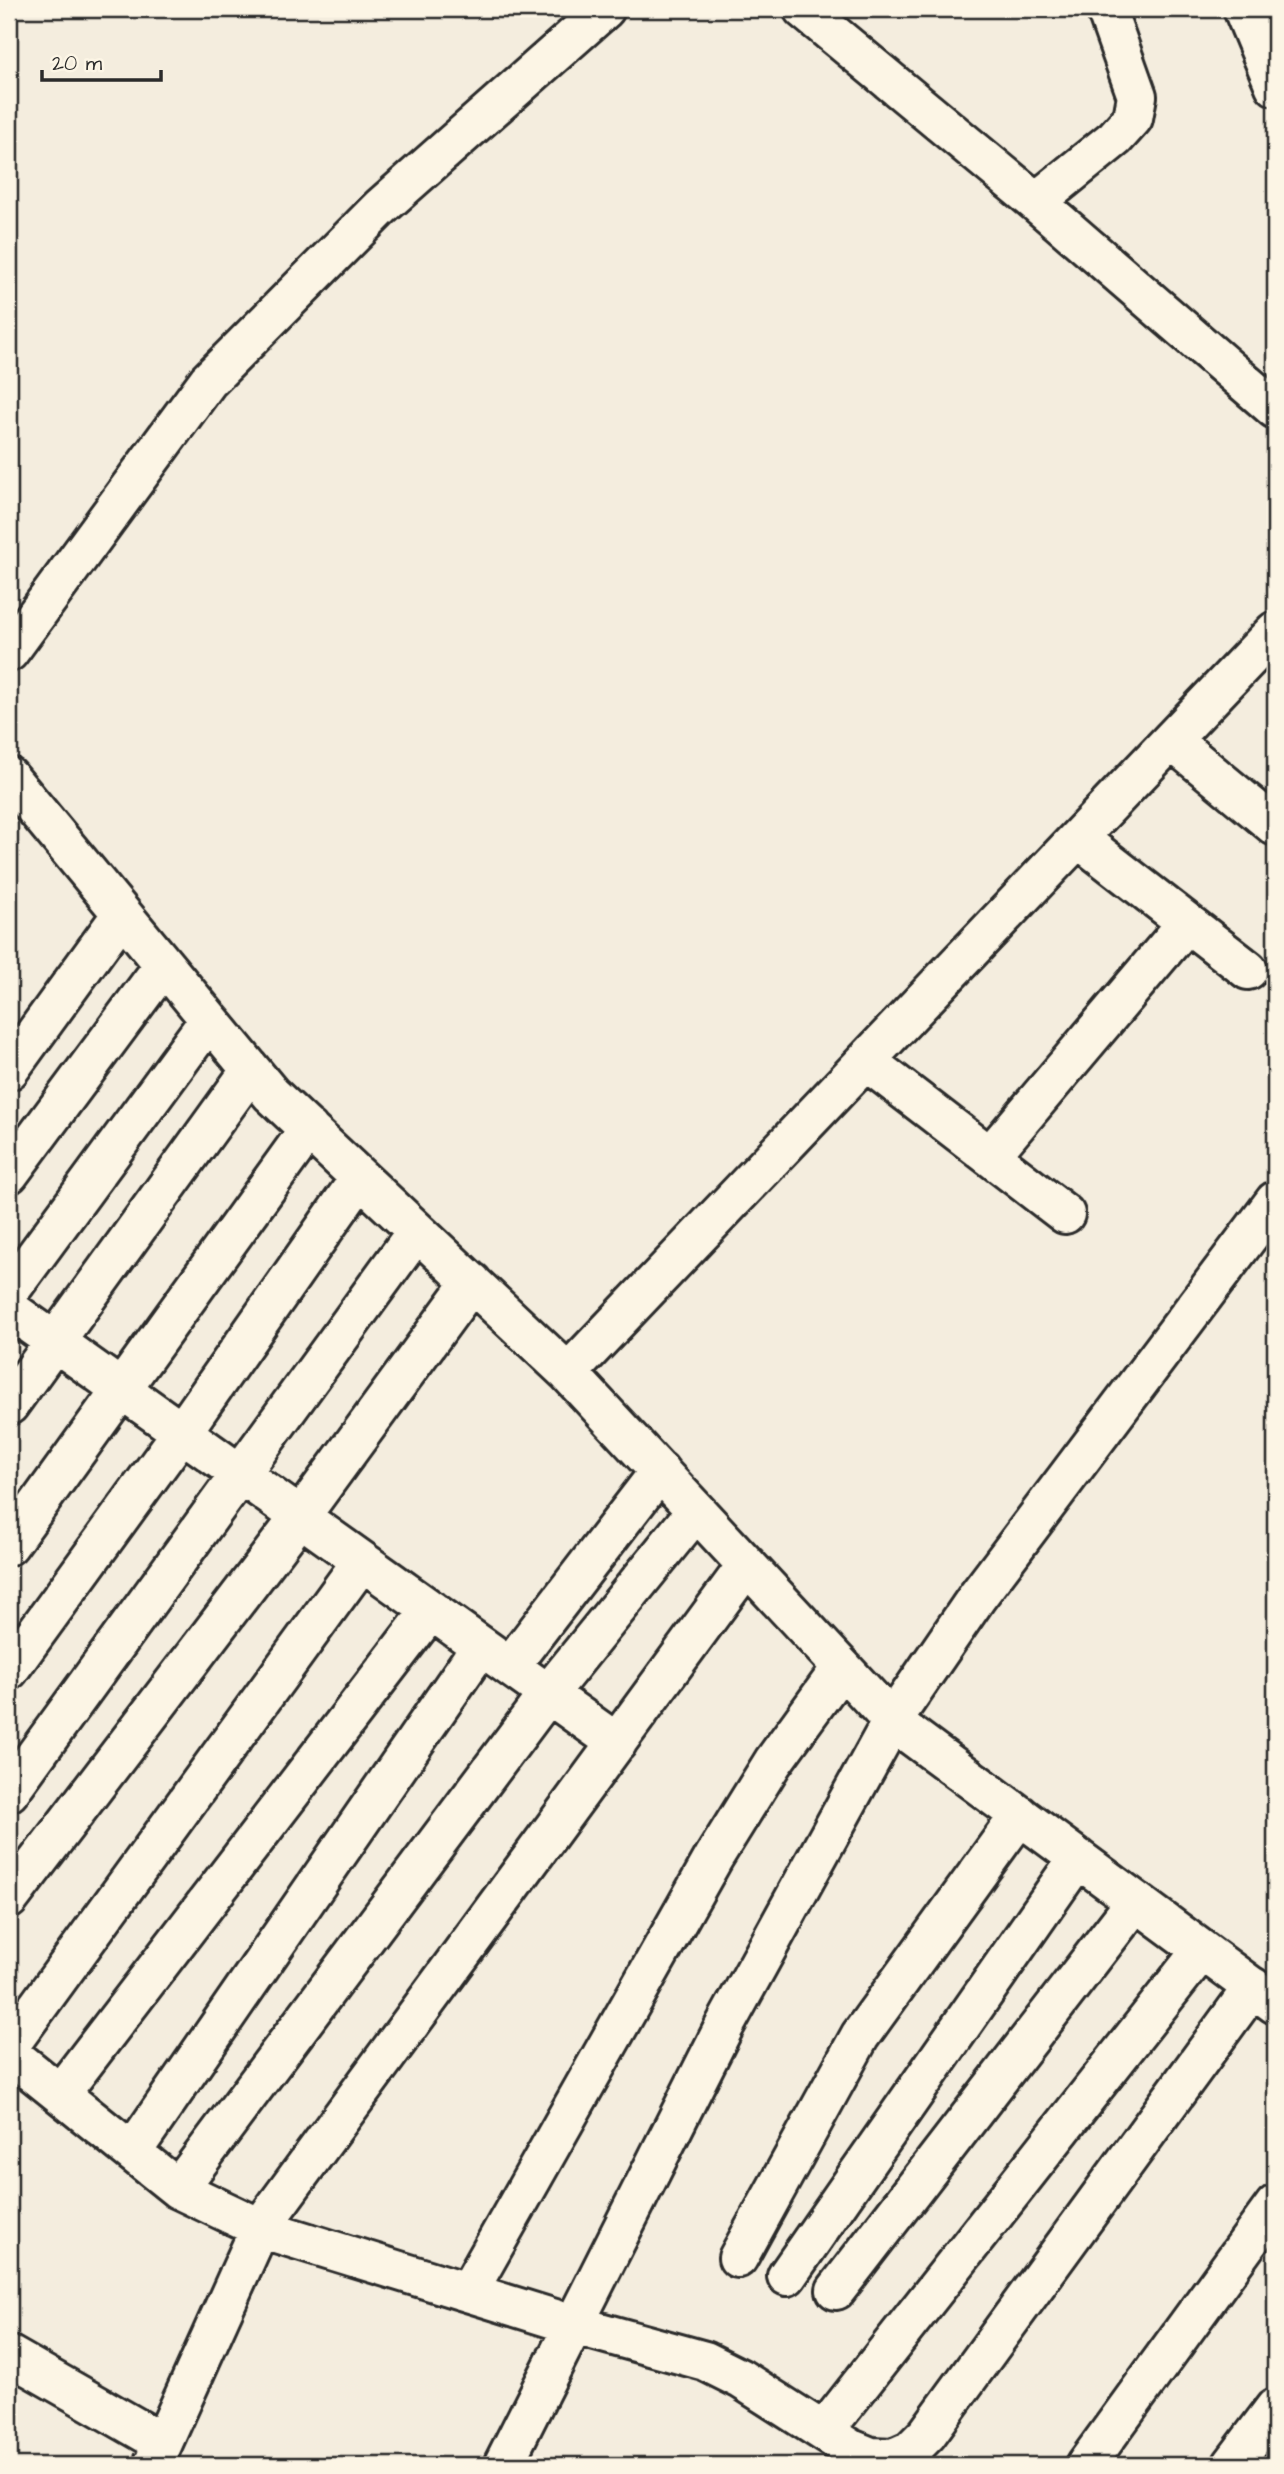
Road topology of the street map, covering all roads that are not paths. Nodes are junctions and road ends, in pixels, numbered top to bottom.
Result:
1 (605, 9) edge
2 (1106, 9) edge
3 (1243, 9) edge
4 (814, 12) edge
5 (1275, 86) edge
6 (1035, 202) junction
7 (1275, 409) edge
8 (1270, 646) edge
9 (9, 652) edge
10 (1171, 740) junction
11 (9, 777) edge
12 (1275, 827) edge
13 (1078, 838) junction
14 (122, 914) junction
15 (1187, 923) junction
16 (164, 965) junction
17 (1248, 970) dead end
18 (209, 1020) junction
19 (866, 1061) junction
20 (9, 1070) edge
21 (251, 1070) junction
22 (309, 1129) junction
23 (990, 1156) junction
24 (9, 1174) edge
25 (360, 1178) junction
26 (1275, 1201) edge
27 (1065, 1214) dead end
28 (417, 1231) junction
29 (472, 1282) junction
30 (9, 1292) edge
31 (9, 1309) edge
32 (56, 1342) junction
33 (568, 1373) junction
34 (121, 1389) junction
35 (9, 1405) edge
36 (182, 1432) junction
37 (660, 1471) junction
38 (239, 1473) junction
39 (696, 1511) junction
40 (300, 1517) junction
41 (9, 1545) edge
42 (362, 1561) junction
43 (747, 1565) junction
44 (431, 1610) junction
45 (496, 1656) junction
46 (842, 1667) junction
47 (9, 1670) edge
48 (548, 1694) junction
49 (892, 1721) junction
50 (617, 1743) junction
51 (9, 1792) edge
52 (1020, 1815) junction
53 (1078, 1858) junction
54 (9, 1899) edge
55 (1136, 1901) junction
56 (1202, 1950) junction
57 (1264, 1996) edge
58 (9, 2046) edge
59 (9, 2053) edge
60 (60, 2094) junction
61 (131, 2151) junction
62 (178, 2189) junction
63 (1275, 2206) edge
64 (260, 2228) junction
65 (738, 2258) dead end
66 (787, 2276) dead end
67 (836, 2290) dead end
68 (467, 2292) junction
69 (573, 2325) junction
70 (9, 2355) edge
71 (1275, 2408) edge
72 (824, 2431) junction
73 (158, 2454) edge
74 (503, 2465) edge
75 (1086, 2465) edge
76 (1232, 2465) edge

1 - 9 street
2 - 6 street
3 - 5 street
4 - 6 street
6 - 7 street
8 - 10 street
10 - 12 street
10 - 13 street
11 - 14 street
13 - 15 street
13 - 19 street
14 - 16 street
14 - 20 street
15 - 17 street
15 - 23 street
16 - 18 street
16 - 24 street
18 - 21 street
18 - 30 street
19 - 23 street
19 - 33 street
21 - 22 street
21 - 32 street
22 - 25 street
22 - 34 street
23 - 27 street
25 - 28 street
25 - 36 street
26 - 49 street
28 - 29 street
28 - 38 street
29 - 33 street
29 - 40 street
31 - 32 street
32 - 34 street
32 - 35 street
33 - 37 street
34 - 36 street
34 - 41 street
36 - 38 street
36 - 47 street
37 - 39 street
37 - 45 street
38 - 40 street
38 - 51 street
39 - 43 street
39 - 48 street
40 - 42 street
40 - 54 street
42 - 44 street
42 - 58 street
43 - 46 street
43 - 50 street
44 - 45 street
44 - 60 street
45 - 48 street
45 - 61 street
46 - 49 street
46 - 68 street
48 - 50 street
48 - 62 street
49 - 52 street
49 - 69 street
50 - 64 street
52 - 53 street
52 - 65 street
53 - 55 street
53 - 66 street
55 - 56 street
55 - 67 street
56 - 57 street
56 - 72 street
57 - 72 street
59 - 60 street
60 - 61 street
61 - 62 street
62 - 64 street
63 - 75 street
64 - 68 street
64 - 73 street
68 - 69 street
69 - 72 street
69 - 74 street
70 - 73 street
71 - 76 street

